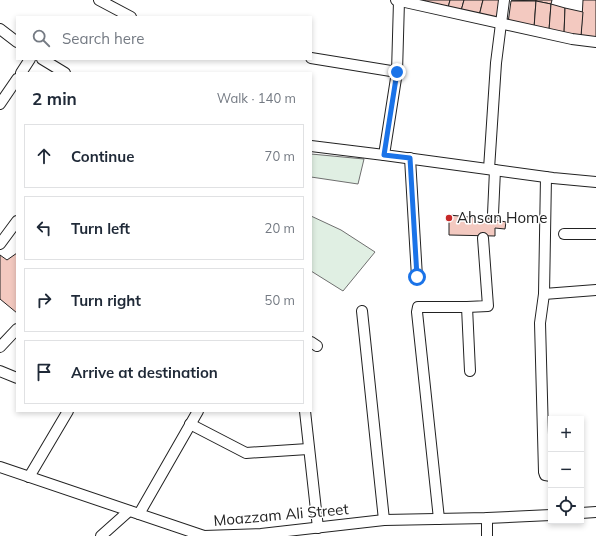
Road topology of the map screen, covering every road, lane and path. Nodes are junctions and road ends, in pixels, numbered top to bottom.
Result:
1 (99, 0) edge
2 (397, 0) edge
3 (504, 0) edge
4 (423, 3) edge
5 (129, 16) edge
6 (501, 23) junction
7 (0, 29) edge
8 (16, 41) edge
9 (596, 42) edge
10 (312, 58) edge
11 (29, 60) edge
12 (44, 60) edge
13 (22, 72) edge
14 (63, 72) edge
15 (397, 72) junction
16 (16, 80) edge
17 (0, 104) edge
18 (312, 146) edge
19 (384, 155) junction
20 (410, 158) junction
21 (492, 170) junction
22 (546, 177) junction
23 (596, 182) edge
24 (493, 214) dead end
25 (16, 222) edge
26 (564, 234) dead end
27 (596, 234) edge
28 (483, 238) dead end
29 (0, 244) edge
30 (417, 277) dead end
31 (596, 290) edge
32 (544, 294) junction
33 (467, 307) junction
34 (362, 311) dead end
35 (16, 330) edge
36 (0, 347) edge
37 (0, 371) edge
38 (470, 371) dead end
39 (16, 378) edge
40 (67, 412) edge
41 (197, 412) edge
42 (305, 412) edge
43 (190, 424) junction
44 (308, 449) junction
45 (0, 467) edge
46 (548, 476) edge
47 (29, 477) junction
48 (134, 512) junction
49 (596, 512) edge
50 (584, 513) edge
51 (548, 515) edge
52 (487, 518) junction
53 (439, 519) junction
54 (384, 520) junction
55 (318, 528) junction
56 (184, 533) edge
57 (261, 535) edge
58 (101, 536) edge
59 (487, 536) edge

1 - 5 street
2 - 4 street
2 - 15 street
3 - 6 street
4 - 6 street
6 - 9 street
6 - 21 street
7 - 8 street
10 - 15 street
11 - 13 street
12 - 14 street
15 - 19 street
16 - 17 street
18 - 19 street
19 - 20 street
20 - 21 street
20 - 30 street
21 - 22 street
21 - 24 street
22 - 23 street
22 - 32 street
25 - 29 street
26 - 27 street
28 - 33 street
31 - 32 street
32 - 46 street
33 - 38 street
33 - 53 street
34 - 54 street
35 - 36 street
37 - 39 street
40 - 47 street
41 - 43 street
42 - 44 street
43 - 44 street
43 - 48 street
44 - 55 street
45 - 47 street, Moazzam Ali Street
47 - 48 street, Moazzam Ali Street
48 - 56 street, Moazzam Ali Street
48 - 58 street
49 - 50 street
51 - 52 street, Moazzam Ali Street
52 - 53 street, Moazzam Ali Street
52 - 59 street
53 - 54 street, Moazzam Ali Street
54 - 55 street, Moazzam Ali Street
55 - 57 street, Moazzam Ali Street
56 - 57 street, Moazzam Ali Street

